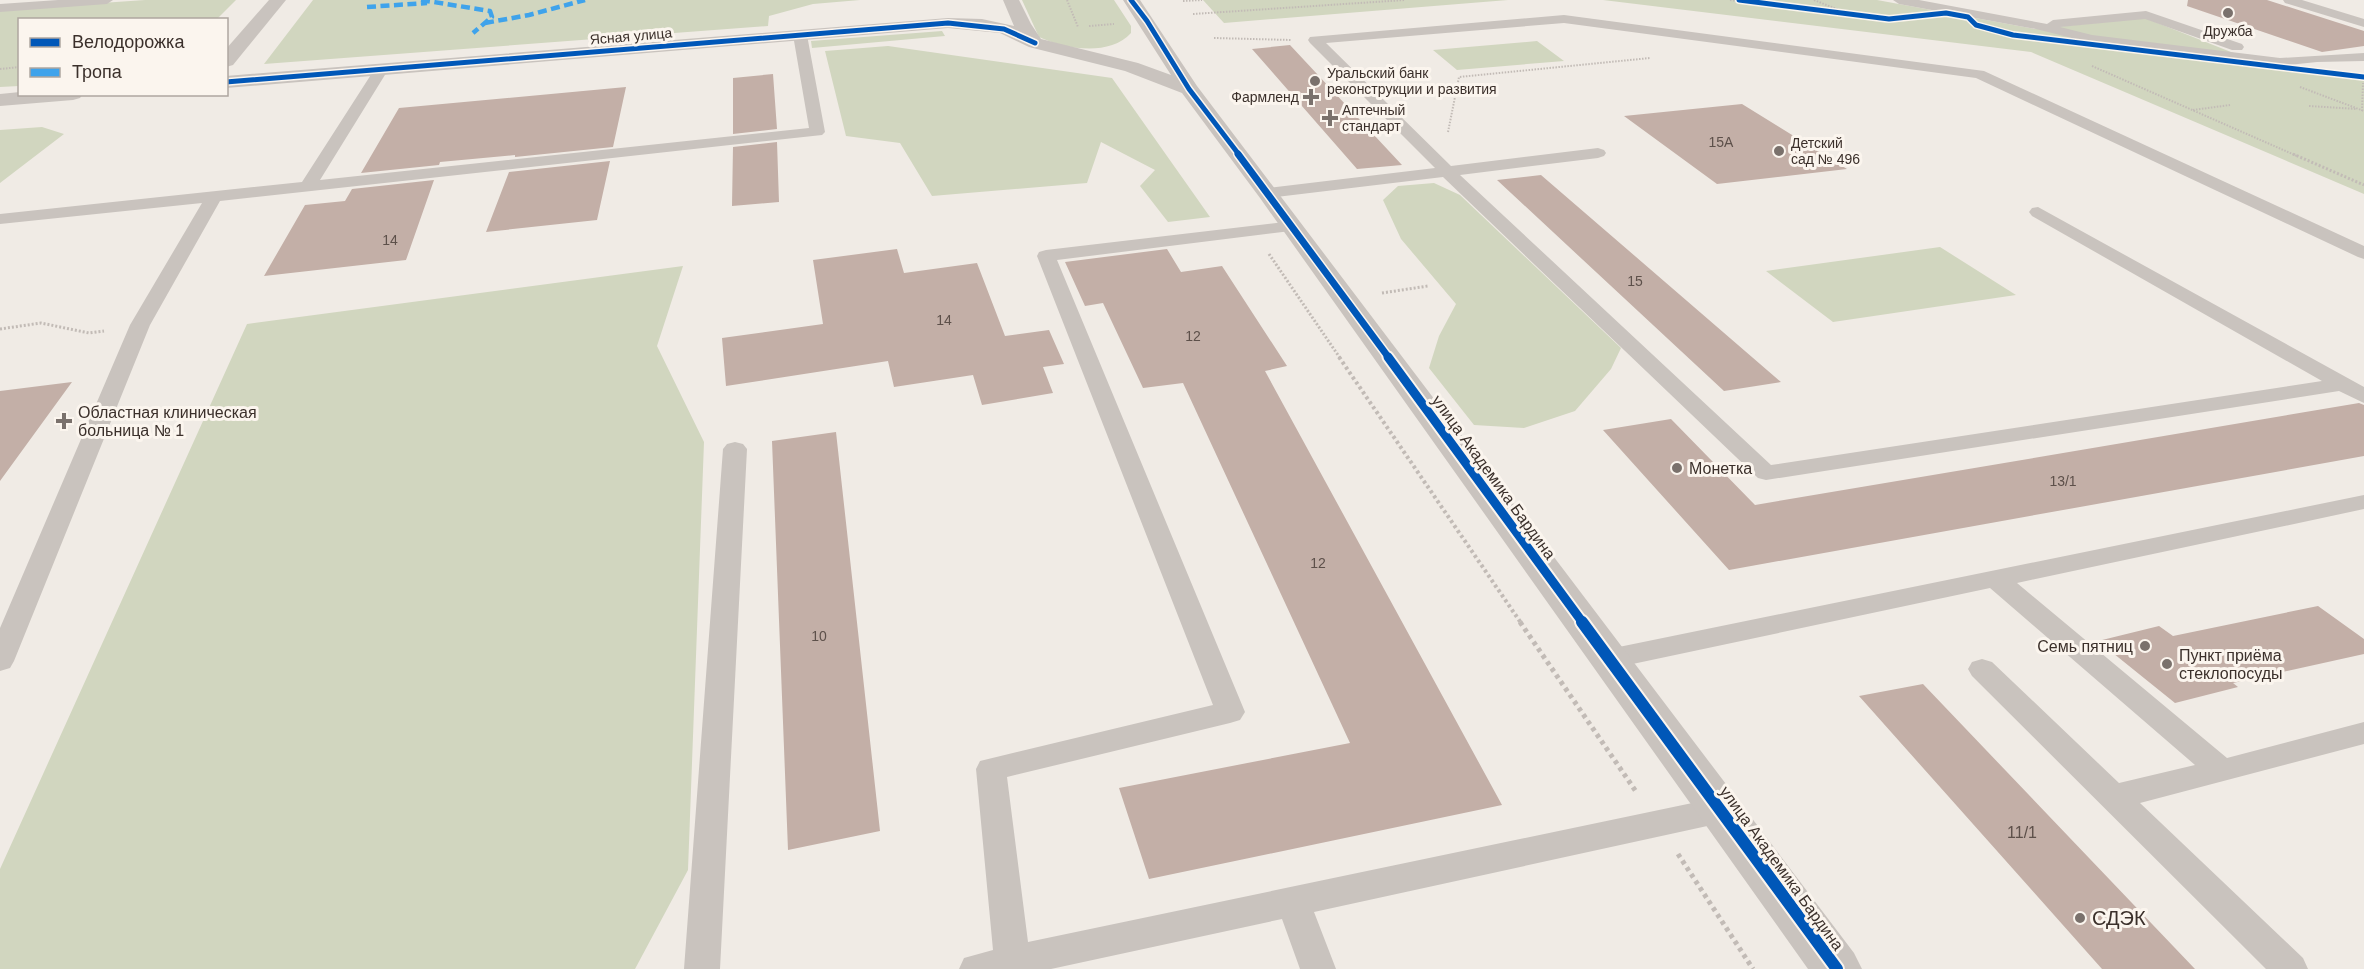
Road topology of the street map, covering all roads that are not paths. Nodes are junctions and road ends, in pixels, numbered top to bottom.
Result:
1 (107, 0) edge
2 (278, 0) edge
3 (1009, 0) edge
4 (1131, 0) edge
5 (1899, 0) edge
6 (2289, 0) edge
7 (0, 8) edge
8 (948, 23) junction
9 (2364, 23) edge
10 (2036, 25) junction
11 (800, 35) junction
12 (1136, 36) junction
13 (1035, 43) junction
14 (1060, 51) junction
15 (2364, 57) edge
16 (228, 59) edge
17 (2280, 62) junction
18 (381, 70) junction
19 (228, 82) edge
20 (1189, 89) junction
21 (49, 96) edge
22 (0, 100) edge
23 (1598, 153) dead end
24 (1444, 168) junction
25 (307, 187) junction
26 (1268, 193) junction
27 (213, 198) junction
28 (2038, 212) dead end
29 (0, 219) edge
30 (1293, 226) junction
31 (2364, 253) edge
32 (2343, 384) junction
33 (2364, 396) edge
34 (735, 449) dead end
35 (2364, 502) edge
36 (1996, 579) junction
37 (1609, 659) junction
38 (0, 662) edge
39 (1982, 669) dead end
40 (2364, 733) edge
41 (2222, 771) junction
42 (2114, 797) junction
43 (1721, 810) junction
44 (1292, 900) junction
45 (1012, 960) junction
46 (702, 969) edge
47 (977, 969) edge
48 (1318, 969) edge
49 (1837, 969) edge
50 (2290, 969) edge

1 - 7 lane
2 - 16 street
3 - 8 street
3 - 13 street
4 - 12 street, улица Академика Бардина
5 - 10 lane
6 - 9 lane
8 - 11 street, Ясная улица
8 - 13 street, Ясная улица
10 - 17 lane
10 - 17 lane
11 - 18 street, Ясная улица
11 - 25 lane
12 - 14 street
12 - 20 street, улица Академика Бардина
13 - 14 street
14 - 20 street
15 - 17 lane
18 - 19 street, Ясная улица
18 - 25 lane
20 - 26 street, улица Академика Бардина
21 - 22 street
23 - 24 lane
24 - 26 lane
24 - 31 lane
24 - 32 lane
25 - 27 lane
26 - 30 street, улица Академика Бардина
27 - 29 lane
27 - 38 lane
28 - 32 lane
30 - 37 street, улица Академика Бардина
30 - 45 lane
32 - 33 lane
34 - 46 lane
35 - 36 lane
36 - 37 lane
36 - 41 lane
37 - 43 street, улица Академика Бардина
39 - 42 lane
40 - 41 lane
41 - 42 lane
42 - 50 lane
43 - 44 lane
43 - 49 street, улица Академика Бардина
44 - 45 lane
44 - 48 lane
45 - 47 lane

